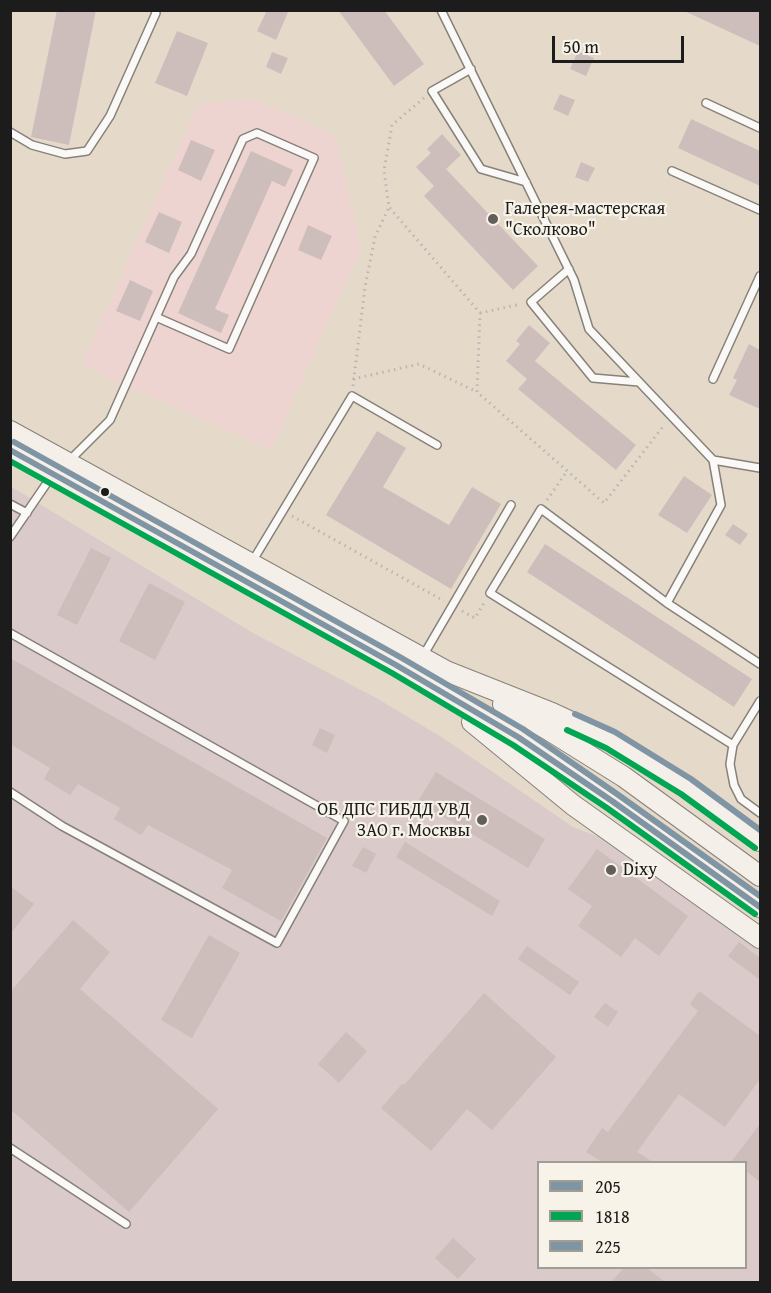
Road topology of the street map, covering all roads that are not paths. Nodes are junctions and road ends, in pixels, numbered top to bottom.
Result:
1 (155, 10) edge
2 (441, 10) edge
3 (471, 69) junction
4 (706, 103) dead end
5 (760, 128) edge
6 (10, 132) edge
7 (672, 171) dead end
8 (526, 182) junction
9 (760, 210) edge
10 (569, 269) junction
11 (760, 276) edge
12 (156, 317) junction
13 (713, 379) dead end
14 (639, 382) junction
15 (10, 431) edge
16 (437, 445) dead end
17 (10, 450) edge
18 (713, 460) junction
19 (61, 466) junction
20 (760, 468) edge
21 (10, 504) edge
22 (511, 504) dead end
23 (27, 513) junction
24 (10, 537) edge
25 (251, 564) junction
26 (667, 603) junction
27 (10, 633) edge
28 (422, 659) junction
29 (760, 664) edge
30 (396, 665) junction
31 (446, 671) junction
32 (760, 701) edge
33 (733, 745) junction
34 (10, 792) edge
35 (760, 813) edge
36 (760, 841) edge
37 (760, 876) edge
38 (760, 907) edge
39 (760, 938) edge
40 (10, 1148) edge
41 (126, 1224) dead end

1 - 6 lane
2 - 3 lane
3 - 8 lane
3 - 8 lane
4 - 5 lane
7 - 9 lane
8 - 10 lane
10 - 14 lane
10 - 14 lane
11 - 13 lane
12 - 12 lane
12 - 19 lane
14 - 18 lane
15 - 19 main road
16 - 25 lane
17 - 19 main road
18 - 20 lane
18 - 26 lane
19 - 23 lane
19 - 25 main road
19 - 30 main road
21 - 23 lane
22 - 28 lane
23 - 24 lane
25 - 28 main road
26 - 29 lane
26 - 33 lane
27 - 34 lane
28 - 31 main road
30 - 38 main road
30 - 39 main road
31 - 36 main road
31 - 37 main road
32 - 33 lane
33 - 35 lane
40 - 41 lane

